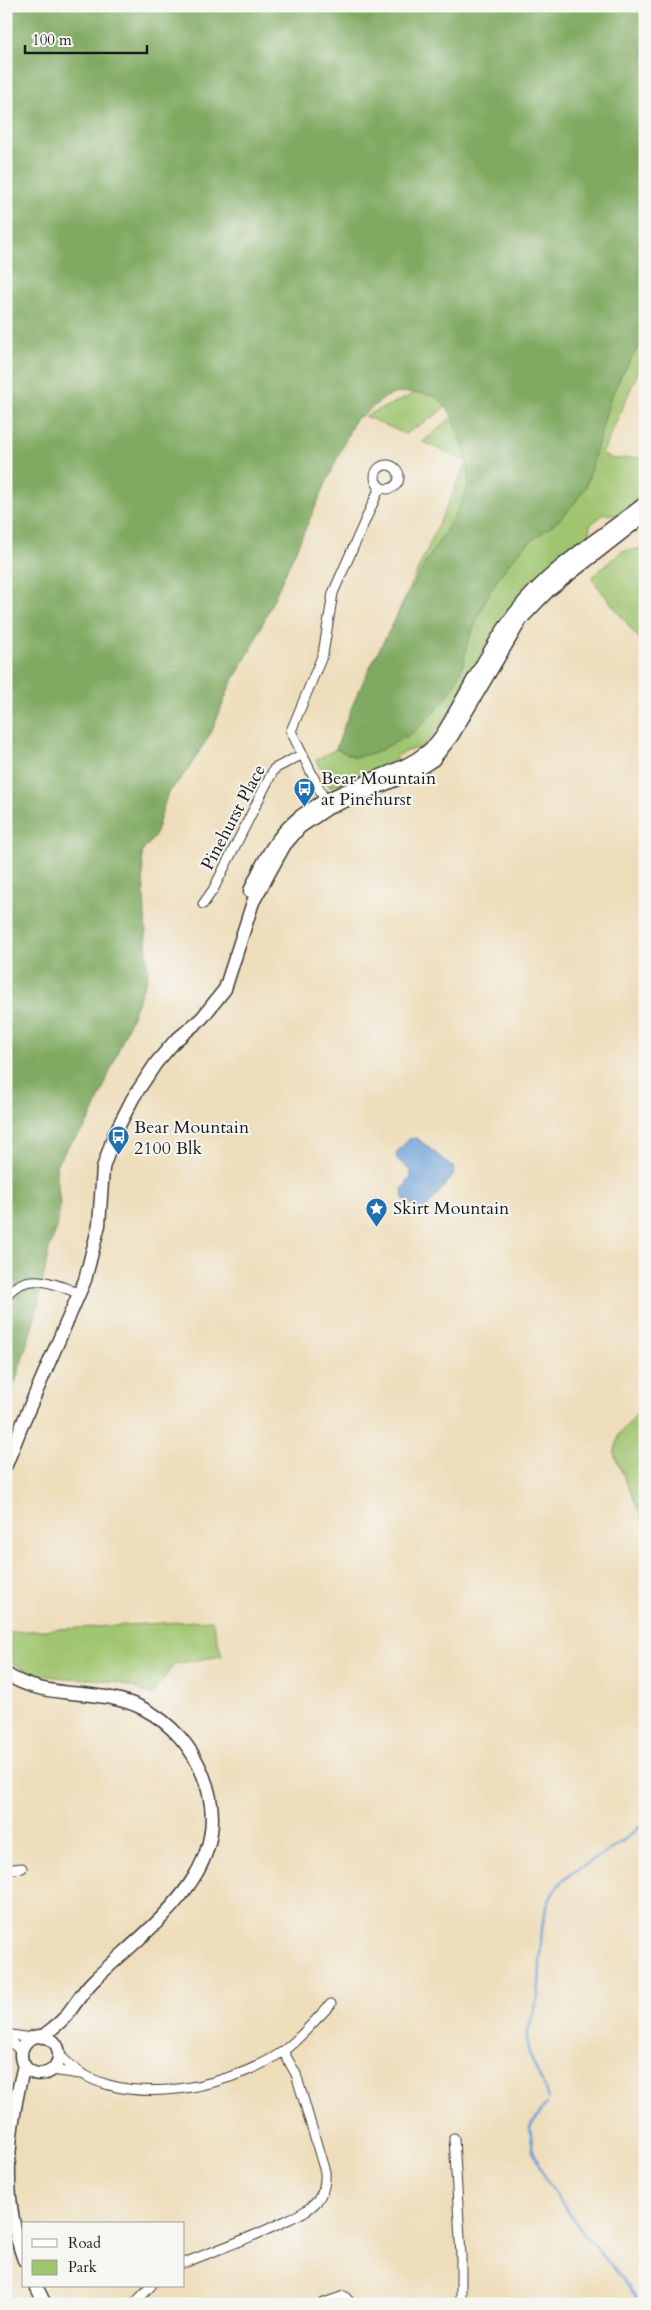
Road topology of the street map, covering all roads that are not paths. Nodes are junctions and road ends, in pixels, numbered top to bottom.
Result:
1 (380, 487) dead end
2 (645, 503) edge
3 (645, 515) edge
4 (301, 755) junction
5 (326, 804) junction
6 (203, 904) dead end
7 (80, 1294) junction
8 (6, 1296) edge
9 (6, 1465) edge
10 (6, 1674) edge
11 (22, 1868) dead end
12 (6, 1870) edge
13 (331, 2004) dead end
14 (64, 2018) junction
15 (6, 2034) edge
16 (36, 2037) junction
17 (6, 2038) edge
18 (58, 2050) junction
19 (283, 2051) junction
20 (22, 2052) junction
21 (24, 2066) junction
22 (52, 2070) junction
23 (38, 2074) junction
24 (80, 2074) junction
25 (19, 2093) junction
26 (454, 2138) dead end
27 (22, 2253) edge
28 (185, 2264) edge
29 (37, 2288) edge
30 (150, 2288) edge
31 (139, 2302) edge
32 (45, 2304) edge
33 (321, 2304) edge
34 (352, 2304) edge
35 (461, 2304) edge

1 - 4 street
2 - 5 street
3 - 5 street
4 - 5 street
4 - 6 street, Pinehurst Place
5 - 7 street
7 - 8 street
7 - 9 street
10 - 14 street
11 - 12 street
13 - 19 street
14 - 16 street
14 - 18 street
15 - 16 street
16 - 18 street
16 - 20 street
17 - 20 street
18 - 22 street
18 - 24 street
19 - 24 street
19 - 28 street
20 - 21 street
21 - 23 street
21 - 25 street
22 - 23 street
22 - 24 street
23 - 25 street
25 - 27 street
26 - 35 street
29 - 32 street
30 - 31 street
33 - 34 street

